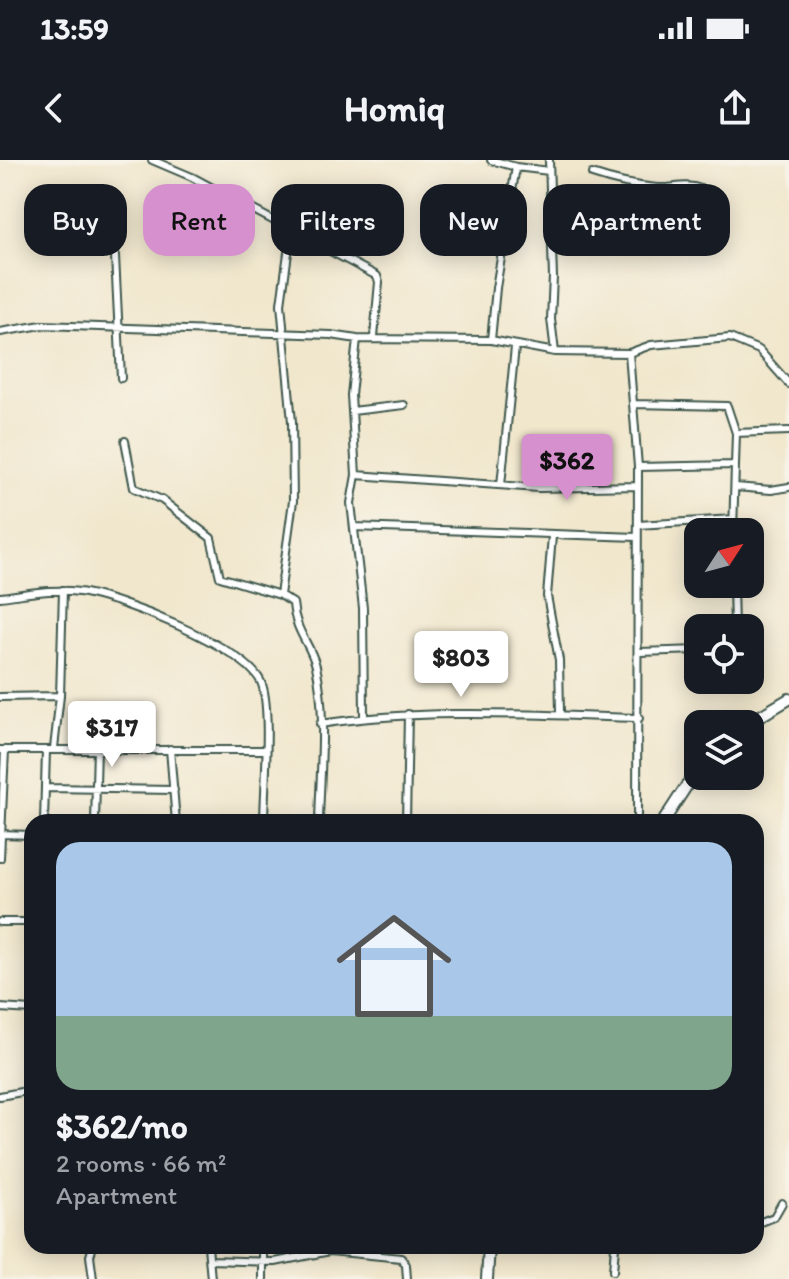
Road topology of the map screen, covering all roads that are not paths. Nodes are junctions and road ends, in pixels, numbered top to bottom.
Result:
1 (152, 160) edge
2 (491, 160) edge
3 (549, 160) edge
4 (516, 167) junction
5 (549, 171) junction
6 (592, 174) dead end
7 (624, 184) edge
8 (271, 221) edge
9 (115, 256) dead end
10 (288, 256) edge
11 (339, 256) edge
12 (116, 327) junction
13 (0, 332) edge
14 (284, 333) junction
15 (374, 337) junction
16 (357, 339) junction
17 (491, 340) junction
18 (515, 347) junction
19 (555, 352) junction
20 (629, 353) junction
21 (121, 378) dead end
22 (789, 384) edge
23 (634, 404) junction
24 (404, 405) dead end
25 (352, 411) junction
26 (789, 431) edge
27 (736, 433) junction
28 (125, 441) dead end
29 (735, 465) junction
30 (638, 467) junction
31 (356, 475) junction
32 (501, 485) junction
33 (638, 486) junction
34 (736, 487) junction
35 (789, 487) edge
36 (733, 518) edge
37 (684, 522) edge
38 (638, 525) junction
39 (354, 527) junction
40 (552, 536) junction
41 (637, 537) junction
42 (63, 590) junction
43 (280, 595) junction
44 (0, 597) edge
45 (684, 650) edge
46 (640, 652) junction
47 (60, 696) junction
48 (0, 697) edge
49 (789, 699) edge
50 (560, 713) junction
51 (408, 714) junction
52 (764, 714) edge
53 (364, 717) junction
54 (639, 718) junction
55 (320, 724) junction
56 (97, 748) junction
57 (50, 749) junction
58 (170, 749) junction
59 (2, 750) edge
60 (264, 750) junction
61 (47, 788) junction
62 (174, 790) junction
63 (684, 790) edge
64 (96, 791) junction
65 (45, 814) edge
66 (95, 814) edge
67 (176, 814) edge
68 (264, 814) edge
69 (319, 814) edge
70 (406, 814) edge
71 (637, 814) edge
72 (668, 814) edge
73 (0, 834) edge
74 (24, 835) edge
75 (0, 858) edge
76 (0, 922) edge
77 (24, 922) edge
78 (0, 1008) edge
79 (24, 1010) edge
80 (24, 1092) edge
81 (0, 1096) edge
82 (782, 1203) dead end
83 (764, 1221) edge
84 (91, 1254) edge
85 (210, 1254) edge
86 (262, 1254) edge
87 (315, 1254) edge
88 (360, 1254) edge
89 (489, 1254) edge
90 (614, 1254) edge
91 (211, 1260) junction
92 (261, 1261) junction
93 (613, 1271) dead end
94 (93, 1279) edge
95 (211, 1279) edge
96 (263, 1279) edge
97 (407, 1279) edge
98 (487, 1279) edge

1 - 8 street
2 - 4 street
3 - 5 street
4 - 5 street
4 - 17 street
5 - 19 street
6 - 7 street
9 - 12 street
10 - 14 street
11 - 15 street
12 - 13 street
12 - 14 street
12 - 21 street
14 - 16 street
14 - 43 street
15 - 16 street
15 - 17 street
16 - 25 street
17 - 18 street
18 - 19 street
18 - 32 street
19 - 20 street
20 - 22 street
20 - 23 street
23 - 27 street
23 - 30 street
24 - 25 street
25 - 31 street
26 - 27 street
27 - 29 street
28 - 43 street
29 - 30 street
29 - 34 street
30 - 33 street
31 - 32 street
31 - 39 street
32 - 33 street
33 - 38 street
34 - 35 street
34 - 36 street
37 - 38 street
38 - 41 street
39 - 40 street
39 - 53 street
40 - 41 street
40 - 50 street
41 - 46 street
42 - 44 street
42 - 47 street
42 - 60 street
43 - 55 street
45 - 46 street
46 - 54 street
47 - 48 street
47 - 57 street
49 - 52 highway
50 - 51 street
50 - 54 street
51 - 53 street
51 - 70 street
53 - 55 street
54 - 71 street
55 - 69 street
56 - 57 street
56 - 58 street
56 - 64 street
57 - 59 street
57 - 61 street
58 - 60 street
58 - 62 street
59 - 73 street
60 - 68 street
61 - 64 street
61 - 65 street
62 - 64 street
62 - 67 street
63 - 72 highway
64 - 66 street
73 - 74 street
73 - 75 street
76 - 77 street
78 - 79 street
80 - 81 street
82 - 83 street
84 - 94 street
85 - 91 street
86 - 92 street
87 - 92 street
88 - 97 street
89 - 98 highway
90 - 93 street
91 - 92 street
91 - 95 street
92 - 96 street

